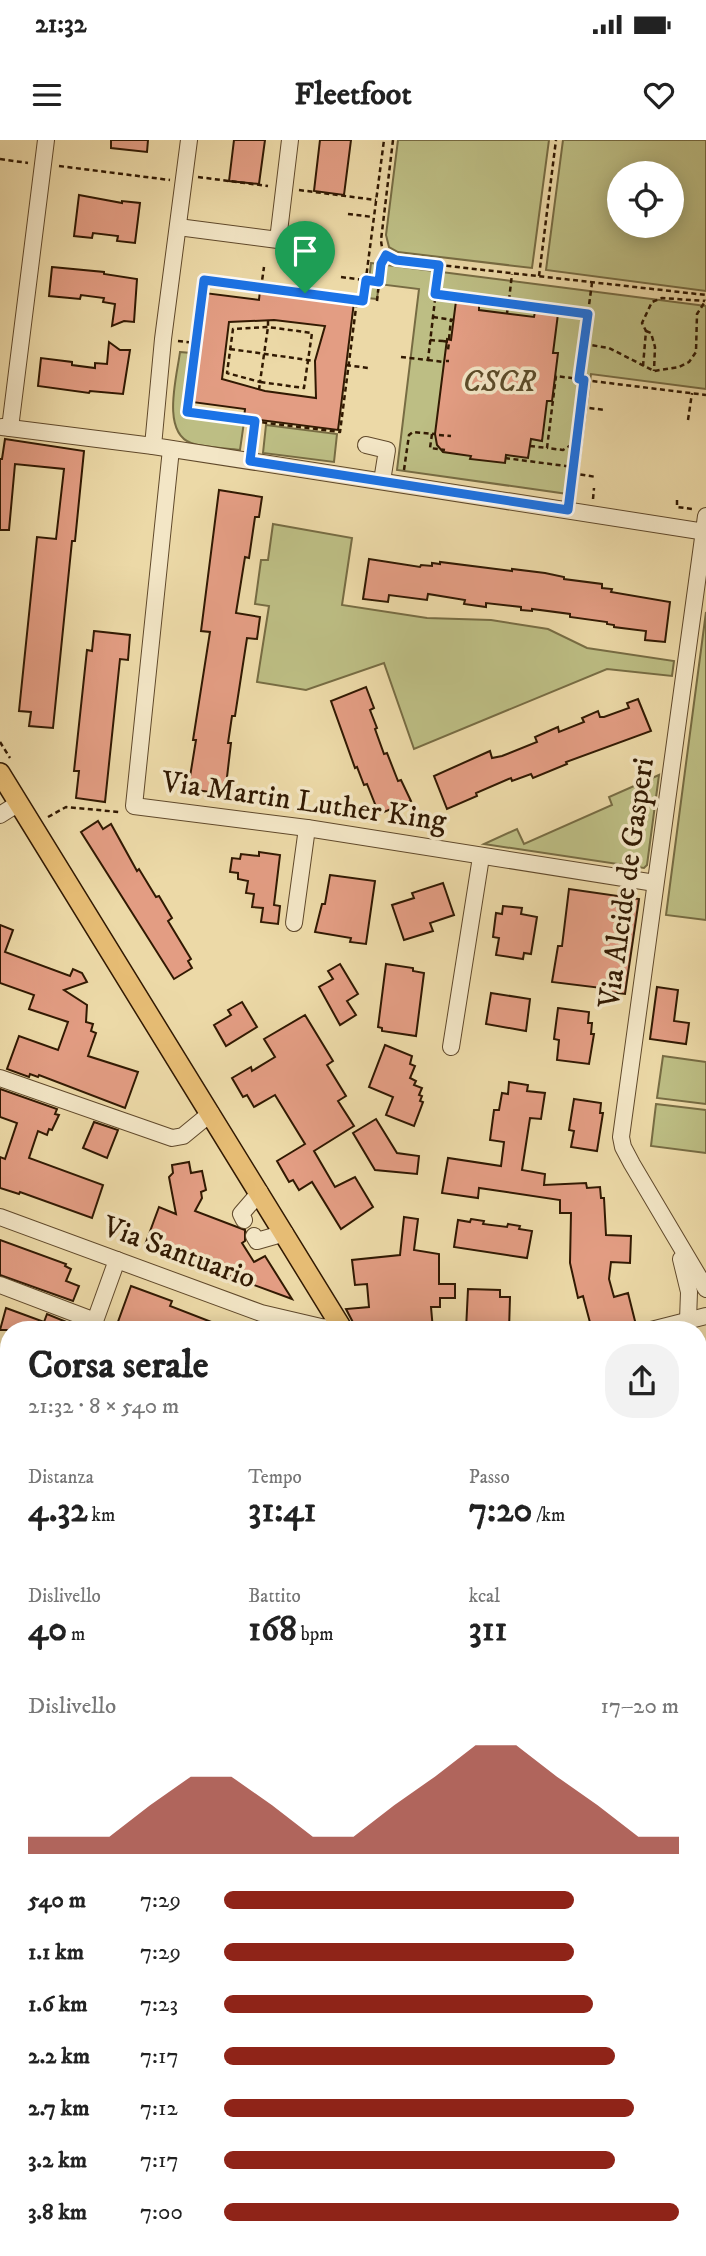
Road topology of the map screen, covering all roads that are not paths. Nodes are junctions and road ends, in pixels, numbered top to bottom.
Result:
1 (46, 140) edge
2 (189, 140) edge
3 (290, 140) edge
4 (178, 227) junction
5 (5, 427) edge
6 (152, 446) junction
7 (171, 449) junction
8 (382, 481) junction
9 (703, 522) edge
10 (0, 773) edge
11 (19, 803) junction
12 (0, 815) edge
13 (307, 828) junction
14 (481, 857) junction
15 (655, 883) junction
16 (294, 923) dead end
17 (452, 1047) dead end
18 (0, 1078) edge
19 (211, 1113) junction
20 (260, 1192) junction
21 (0, 1217) edge
22 (244, 1220) dead end
23 (671, 1231) junction
24 (285, 1233) junction
25 (254, 1236) dead end
26 (117, 1260) junction
27 (0, 1285) edge
28 (706, 1289) edge
29 (689, 1292) junction
30 (706, 1315) edge
31 (688, 1320) junction
32 (281, 1321) edge
33 (338, 1321) edge
34 (684, 1321) edge

1 - 5 street
2 - 4 street
3 - 4 street
4 - 6 street
5 - 6 street
6 - 7 street
7 - 8 street
7 - 13 street, Via Martin Luther King
8 - 8 street
8 - 9 street
9 - 15 street, Via Alcide de Gasperi
10 - 11 main road
11 - 12 street
11 - 19 main road
13 - 14 street, Via Martin Luther King
13 - 16 street
14 - 15 street, Via Martin Luther King
14 - 17 street
15 - 23 street, Via Alcide de Gasperi
18 - 19 street
19 - 20 main road
20 - 22 street
20 - 24 main road
21 - 26 street, Via Santuario
23 - 28 street, Via Alcide de Gasperi
23 - 29 street, Via Alcide de Gasperi
24 - 25 street
24 - 33 main road
26 - 27 street
26 - 32 street, Via Santuario
29 - 30 street, Via Alcide de Gasperi
29 - 31 street, Via Alcide de Gasperi
30 - 31 street
31 - 34 street

